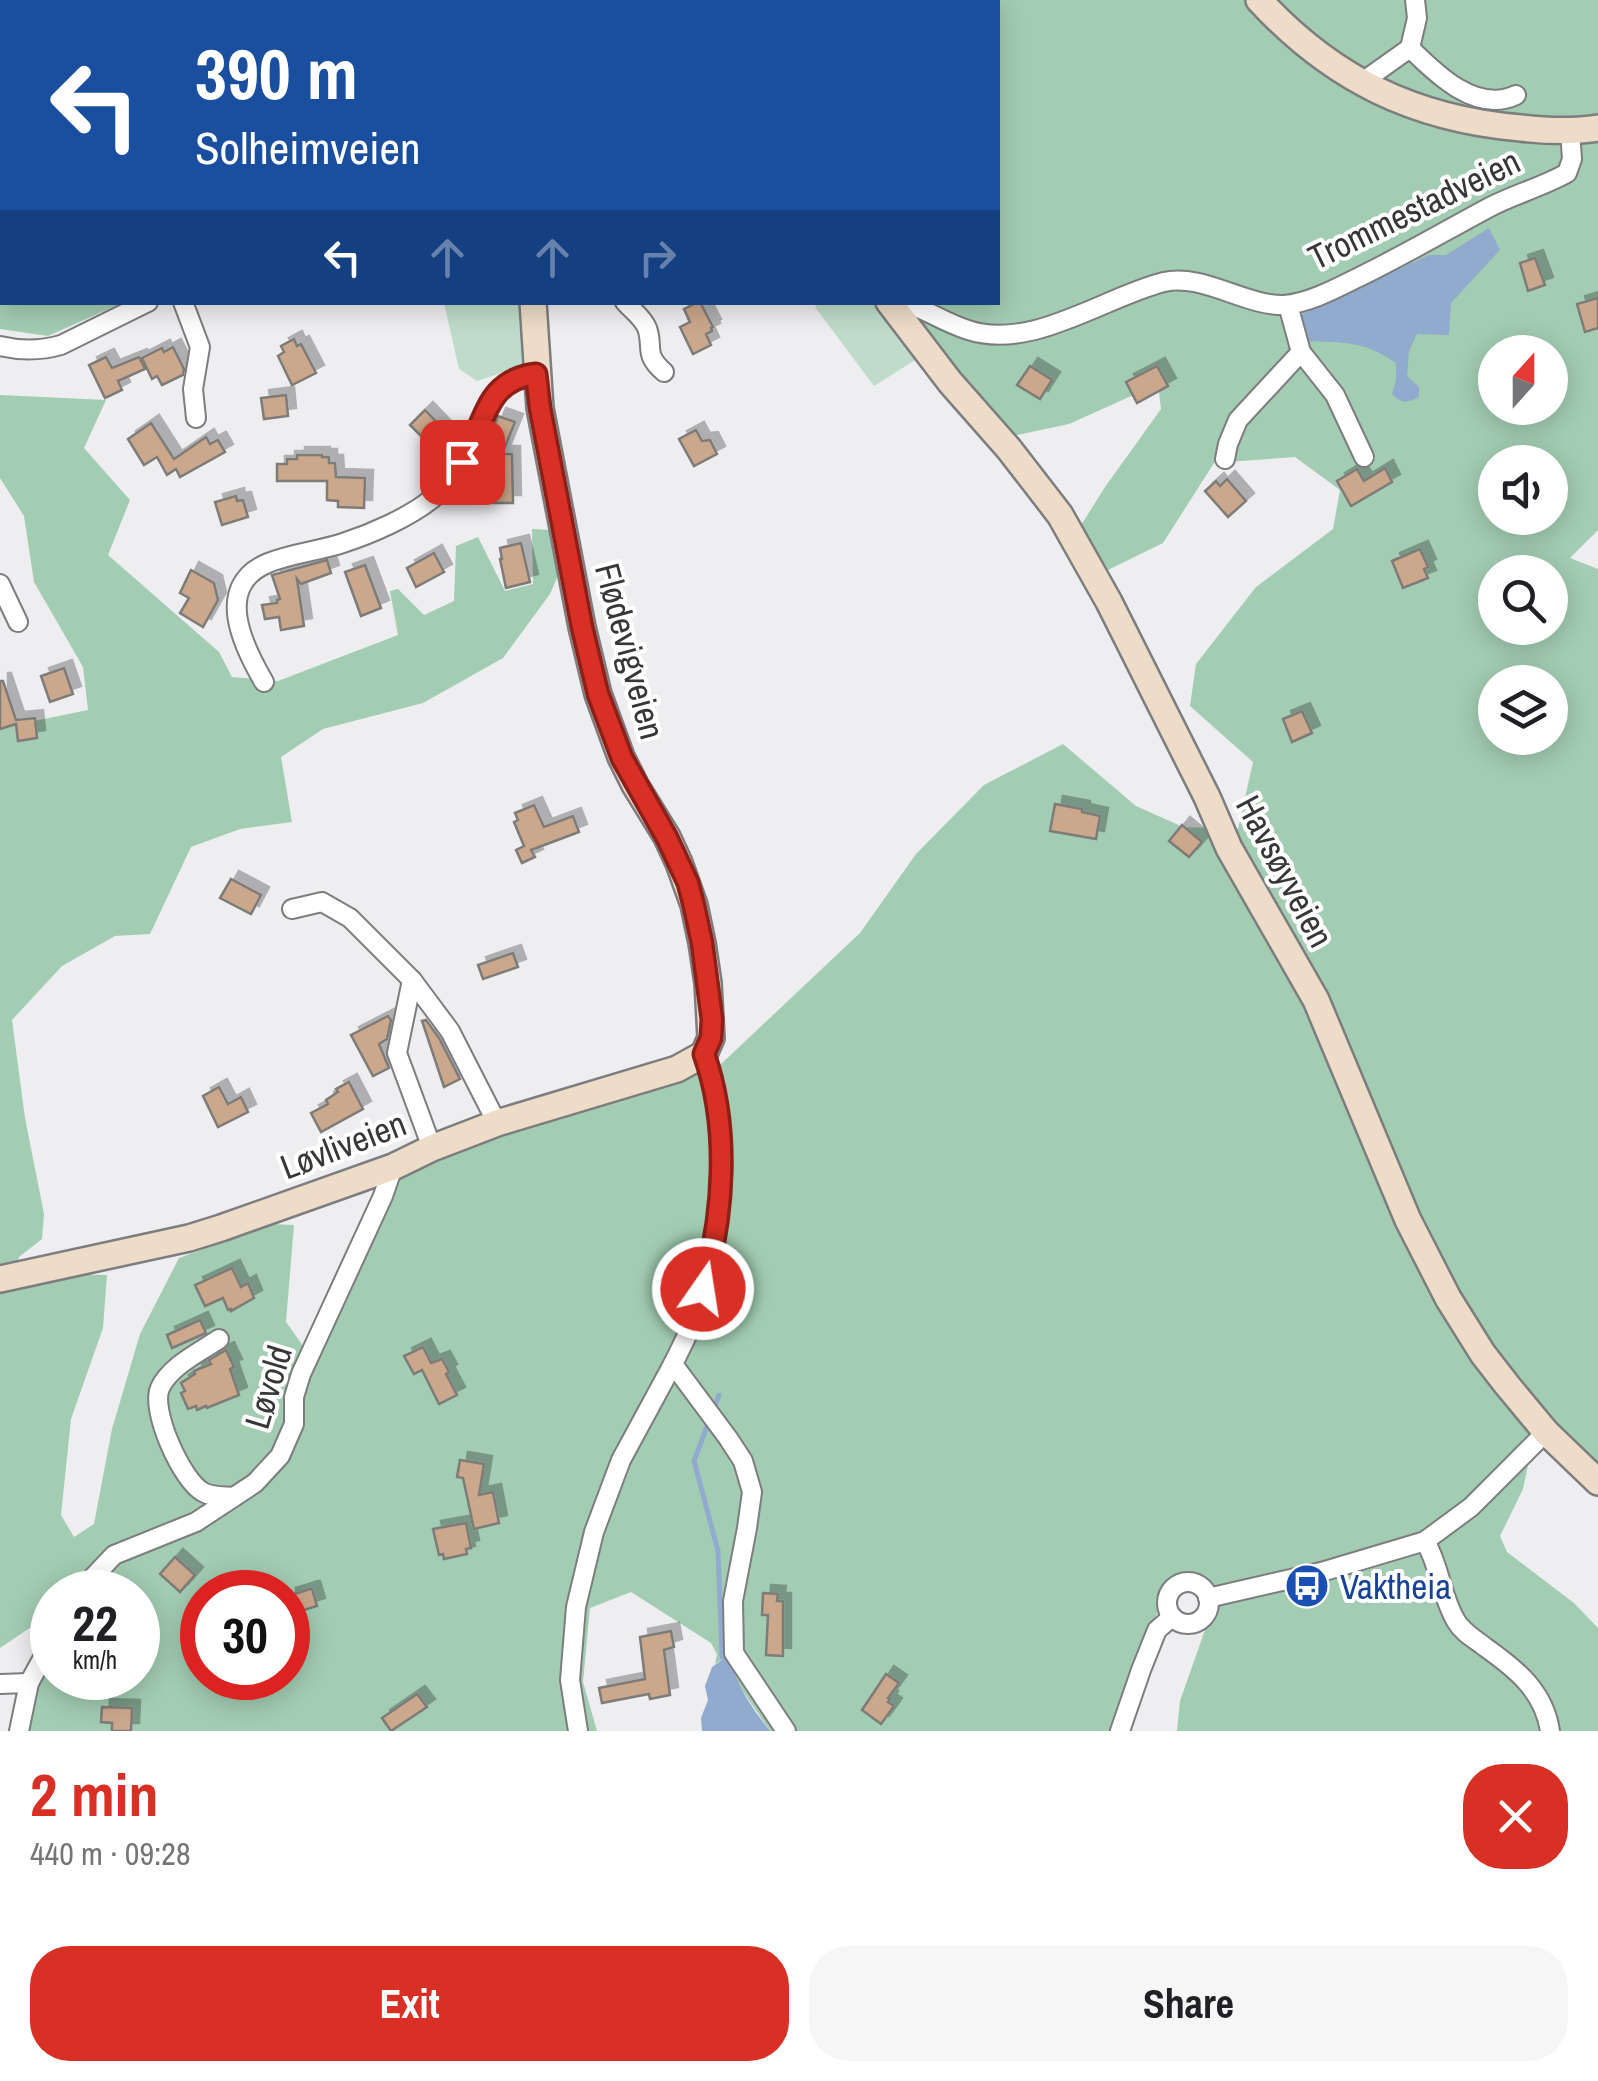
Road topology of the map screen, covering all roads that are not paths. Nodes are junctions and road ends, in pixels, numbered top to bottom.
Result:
1 (1260, 0) edge
2 (1415, 0) edge
3 (1410, 48) junction
4 (1365, 84) junction
5 (1516, 95) dead end
6 (1598, 128) edge
7 (1570, 130) junction
8 (1288, 304) junction
9 (142, 305) edge
10 (184, 305) edge
11 (533, 305) edge
12 (628, 305) edge
13 (891, 305) edge
14 (912, 305) edge
15 (0, 346) edge
16 (1301, 352) junction
17 (664, 372) dead end
18 (536, 374) junction
19 (196, 418) dead end
20 (1364, 457) dead end
21 (1225, 460) dead end
22 (0, 584) edge
23 (18, 622) dead end
24 (264, 682) dead end
25 (292, 908) dead end
26 (412, 980) junction
27 (704, 1054) junction
28 (497, 1123) junction
29 (432, 1148) junction
30 (393, 1167) junction
31 (0, 1279) edge
32 (219, 1338) dead end
33 (673, 1364) junction
34 (1546, 1432) junction
35 (1598, 1482) edge
36 (234, 1497) junction
37 (1425, 1540) junction
38 (100, 1570) edge
39 (1208, 1598) junction
40 (1172, 1617) junction
41 (29, 1683) joint
42 (0, 1684) edge
43 (19, 1731) edge
44 (578, 1731) edge
45 (786, 1731) edge
46 (1120, 1731) edge
47 (1550, 1731) edge

1 - 4 main road, Trommestadveien
2 - 3 street
3 - 4 street
3 - 5 street
4 - 7 main road, Trommestadveien
6 - 7 main road, Trommestadveien
7 - 8 street, Trommestadveien
8 - 14 street, Trommestadveien
8 - 16 street
9 - 15 street
10 - 19 street
11 - 18 main road, Flødevigveien
12 - 17 street
13 - 34 main road, Havsøyveien
16 - 20 street
16 - 21 street
18 - 24 street
18 - 27 main road, Flødevigveien
22 - 23 street
25 - 26 street
26 - 28 street
26 - 29 street
27 - 28 main road, Løvliveien
27 - 33 street, Flødevigveien
28 - 29 main road, Løvliveien
29 - 30 main road, Løvliveien
30 - 31 main road, Løvliveien
30 - 36 street, Løvold
32 - 36 street
33 - 44 street, Flødevigveien
33 - 45 street
34 - 35 main road, Havsøyveien
34 - 37 street
36 - 38 street, Løvold
37 - 39 street
37 - 47 street
39 - 40 street
39 - 40 street
40 - 46 street
41 - 42 street
41 - 43 street

